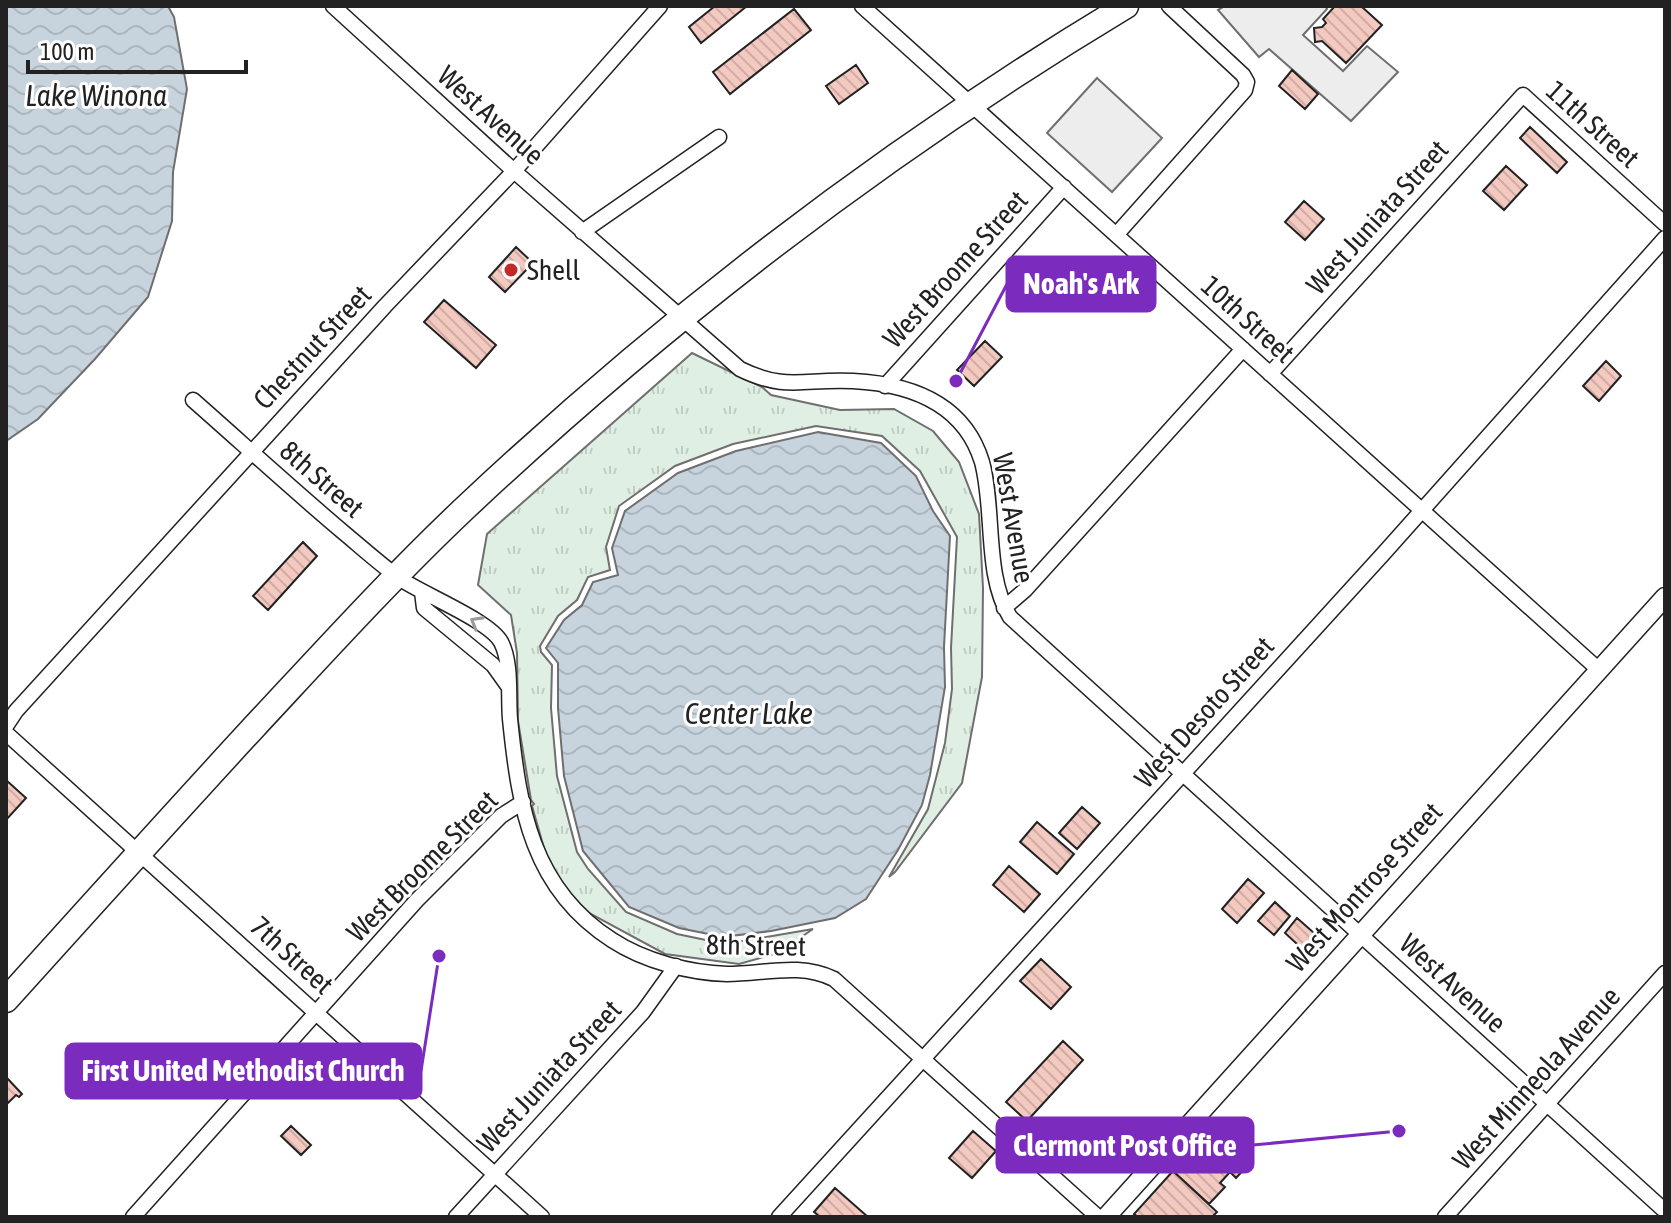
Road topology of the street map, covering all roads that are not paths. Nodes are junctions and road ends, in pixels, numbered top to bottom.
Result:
1 (660, 6) edge
2 (862, 6) edge
3 (1126, 6) edge
4 (1169, 6) edge
5 (337, 8) edge
6 (1523, 95) joint
7 (971, 104) junction
8 (719, 137) dead end
9 (514, 171) junction
10 (1064, 187) junction
11 (1665, 224) edge
12 (582, 232) junction
13 (1116, 235) junction
14 (1665, 238) edge
15 (681, 320) junction
16 (1243, 349) junction
17 (1270, 374) junction
18 (885, 386) junction
19 (193, 400) dead end
20 (251, 452) junction
21 (1420, 511) junction
22 (397, 576) junction
23 (422, 592) junction
24 (1665, 597) edge
25 (1004, 608) junction
26 (1599, 670) junction
27 (508, 686) junction
28 (6, 726) edge
29 (6, 733) edge
30 (1183, 774) junction
31 (523, 802) junction
32 (139, 852) junction
33 (1359, 934) junction
34 (676, 966) junction
35 (1665, 973) edge
36 (6, 1000) edge
37 (317, 1014) junction
38 (922, 1059) junction
39 (1548, 1103) junction
40 (494, 1173) junction
41 (1665, 1211) edge
42 (133, 1217) edge
43 (456, 1217) edge
44 (542, 1217) edge
45 (779, 1217) edge
46 (1098, 1217) edge
47 (1106, 1217) edge
48 (1445, 1217) edge

1 - 9 street, Chestnut Street
2 - 7 street, 10th Street
3 - 7 highway
4 - 13 street
5 - 9 street, West Avenue
6 - 11 street, 11th Street
6 - 17 street, West Juniata Street
7 - 10 street, 10th Street
7 - 15 highway
8 - 12 street
9 - 12 street, West Avenue
9 - 20 street, Chestnut Street
10 - 13 street, 10th Street
10 - 18 street, West Broome Street
12 - 15 street, West Avenue
13 - 16 street, 10th Street
14 - 21 street, West Desoto Street
15 - 18 street, West Avenue
15 - 22 highway
16 - 17 street, 10th Street
16 - 25 street
17 - 21 street, 10th Street
18 - 25 street, West Avenue
19 - 20 street, 8th Street
20 - 22 street, 8th Street
20 - 28 street, Chestnut Street
21 - 26 street, 10th Street
21 - 30 street, West Desoto Street
22 - 23 street, 8th Street
22 - 32 highway
23 - 27 street, 8th Street
27 -> 23 street, 8th Street
24 - 26 street, West Montrose Street
25 - 30 street, West Avenue
26 - 33 street, West Montrose Street
27 - 31 street, 8th Street
29 - 32 street, 7th Street
30 - 33 street, West Avenue
30 - 38 street, West Desoto Street
31 - 34 street, 8th Street
31 - 37 street, West Broome Street
32 - 36 highway
32 - 37 street, 7th Street
33 - 39 street, West Avenue
33 - 47 street, West Montrose Street
34 - 38 street, 8th Street
34 - 40 street, West Juniata Street
35 - 39 street, West Minneola Avenue
37 - 40 street, 7th Street
37 - 42 street, West Broome Street
38 - 45 street, West Desoto Street
38 - 46 street, 8th Street
39 - 41 street, West Avenue
39 - 48 street, West Minneola Avenue
40 - 43 street, West Juniata Street
40 - 44 street, 7th Street

